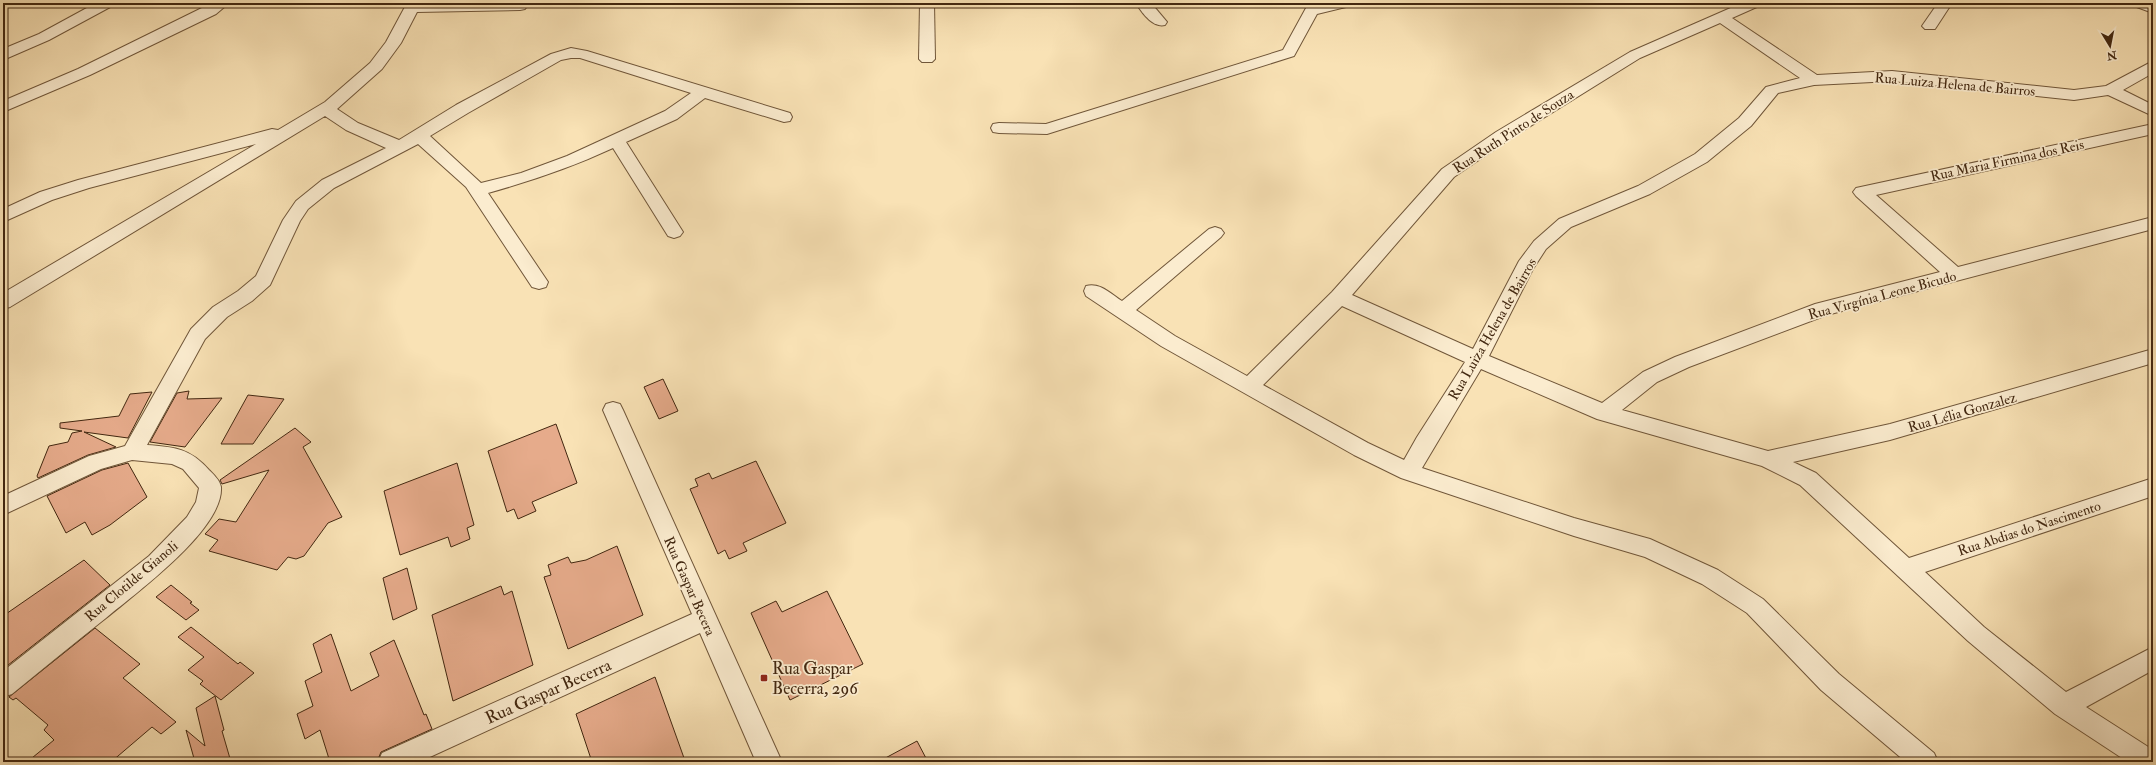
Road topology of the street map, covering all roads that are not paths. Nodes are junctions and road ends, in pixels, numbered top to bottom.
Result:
1 (107, 3) edge
2 (222, 3) edge
3 (927, 3) edge
4 (1143, 3) edge
5 (1345, 3) edge
6 (1754, 3) edge
7 (1945, 3) edge
8 (2139, 3) edge
9 (413, 6) edge
10 (520, 6) dead end
11 (2153, 9) edge
12 (1720, 18) junction
13 (1160, 22) dead end
14 (1930, 26) dead end
15 (3, 55) edge
16 (927, 58) dead end
17 (2153, 66) edge
18 (1814, 80) junction
19 (2110, 90) junction
20 (703, 92) junction
21 (3, 107) edge
22 (326, 109) junction
23 (2153, 111) edge
24 (784, 117) dead end
25 (299, 126) junction
26 (999, 128) dead end
27 (2153, 129) edge
28 (419, 136) junction
29 (617, 141) junction
30 (401, 147) junction
31 (476, 190) junction
32 (3, 216) edge
33 (2153, 223) edge
34 (674, 232) dead end
35 (1215, 233) dead end
36 (1955, 275) junction
37 (539, 282) dead end
38 (1093, 291) dead end
39 (1339, 297) junction
40 (3, 302) edge
41 (1123, 311) junction
42 (2153, 356) edge
43 (1477, 359) junction
44 (1250, 386) junction
45 (613, 410) dead end
46 (1604, 412) junction
47 (132, 452) junction
48 (1768, 459) junction
49 (1409, 472) junction
50 (2153, 487) edge
51 (3, 506) edge
52 (1906, 569) junction
53 (705, 619) junction
54 (2153, 658) edge
55 (3, 686) edge
56 (2064, 706) junction
57 (391, 762) edge
58 (768, 762) edge
59 (1925, 762) edge
60 (2150, 762) edge

1 - 15 street
2 - 21 street
3 - 16 street
4 - 13 street
5 - 26 street
6 - 12 street, Rua Ruth Pinto de Souza
7 - 14 street
8 - 11 street
9 - 10 street
9 - 22 street
12 - 18 street
12 - 39 street, Rua Ruth Pinto de Souza
17 - 19 street, Rua Luiza Helena de Bairros
18 - 19 street, Rua Luiza Helena de Bairros
18 - 43 street, Rua Luiza Helena de Bairros
19 - 23 street
20 - 24 street
20 - 28 street
20 - 29 street
22 - 25 street
22 - 30 street
25 - 32 street
25 - 40 street
27 - 36 street, Rua Maria Firmina dos Reis
28 - 30 street
28 - 31 street
29 - 31 street
29 - 34 street
30 - 47 street
31 - 37 street
33 - 36 street, Rua Virgínia Leone Bicudo
35 - 41 street
36 - 46 street, Rua Virgínia Leone Bicudo
38 - 41 street
39 - 43 street
39 - 44 street, Rua Ruth Pinto de Souza
41 - 44 street
42 - 48 street, Rua Lélia Gonzalez
43 - 46 street
43 - 49 street, Rua Luiza Helena de Bairros
44 - 49 street
45 - 53 street, Rua Gaspar Becera
46 - 48 street
47 - 51 street, Rua Clotilde Gianoli
47 - 55 street, Rua Clotilde Gianoli
48 - 52 street
49 - 59 street
50 - 52 street, Rua Abdias do Nascimento
52 - 56 street
53 - 57 street, Rua Gaspar Becerra
53 - 58 street, Rua Gaspar Becera
54 - 56 street
56 - 60 street

